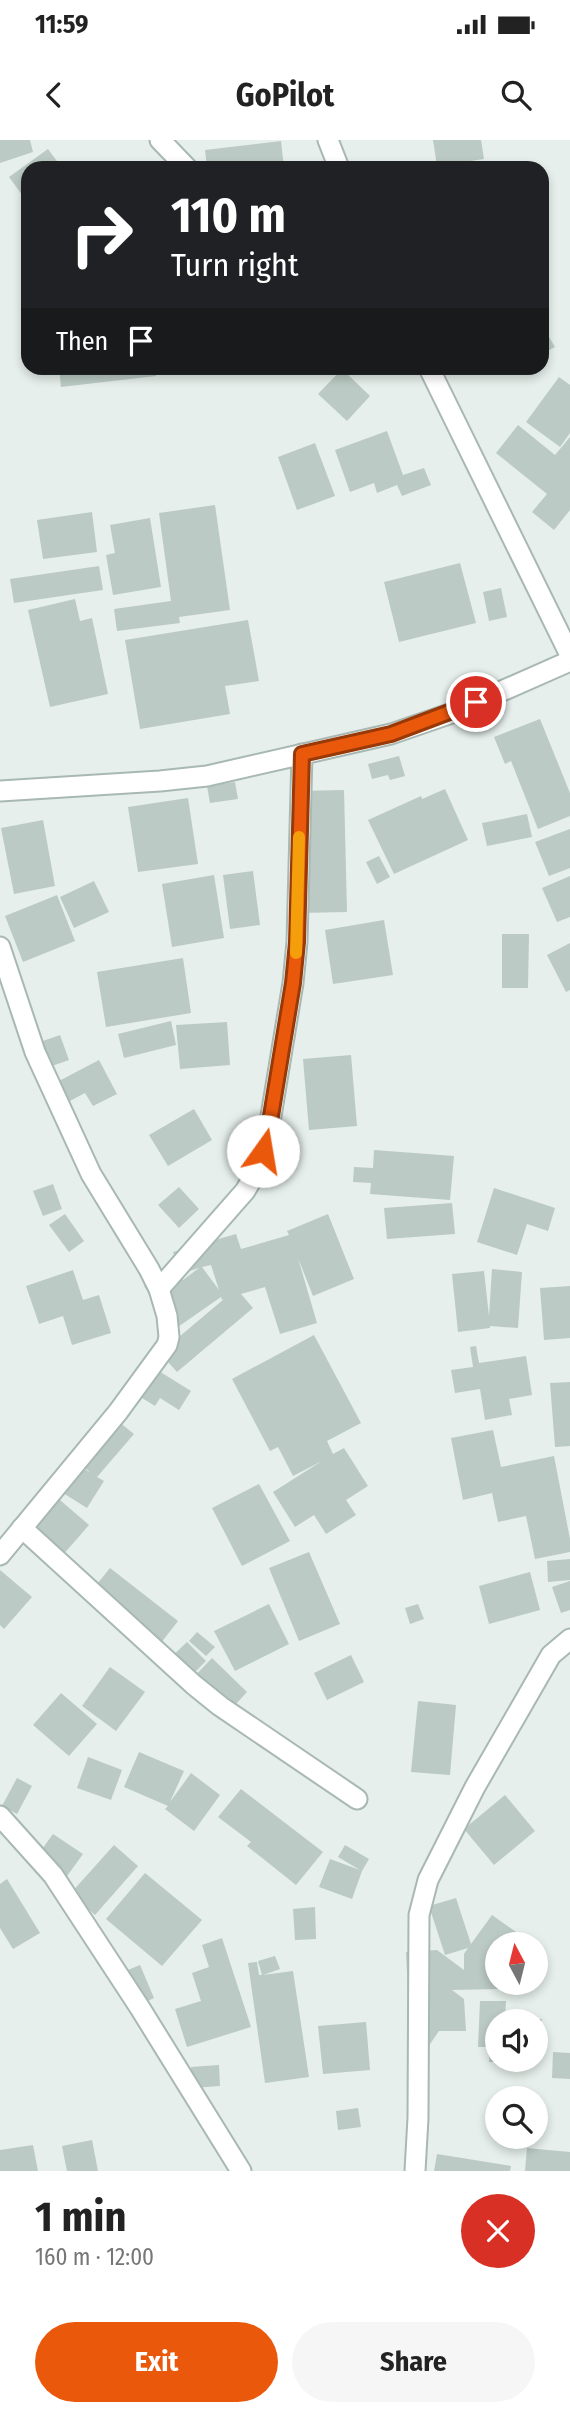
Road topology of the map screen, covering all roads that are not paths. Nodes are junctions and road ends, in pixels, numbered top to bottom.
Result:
1 (160, 140) edge
2 (328, 140) edge
3 (180, 161) edge
4 (336, 161) edge
5 (432, 375) edge
6 (570, 655) edge
7 (570, 661) edge
8 (302, 754) junction
9 (0, 791) edge
10 (0, 947) edge
11 (159, 1289) junction
12 (22, 1528) junction
13 (0, 1555) edge
14 (570, 1639) edge
15 (357, 1799) dead end
16 (0, 1816) edge
17 (242, 2171) edge
18 (415, 2171) edge

1 - 3 street
2 - 4 street
5 - 6 street
7 - 8 street
8 - 9 street
8 - 11 street
10 - 11 street
11 - 12 street
12 - 13 street
12 - 15 street
14 - 18 street
16 - 17 street

